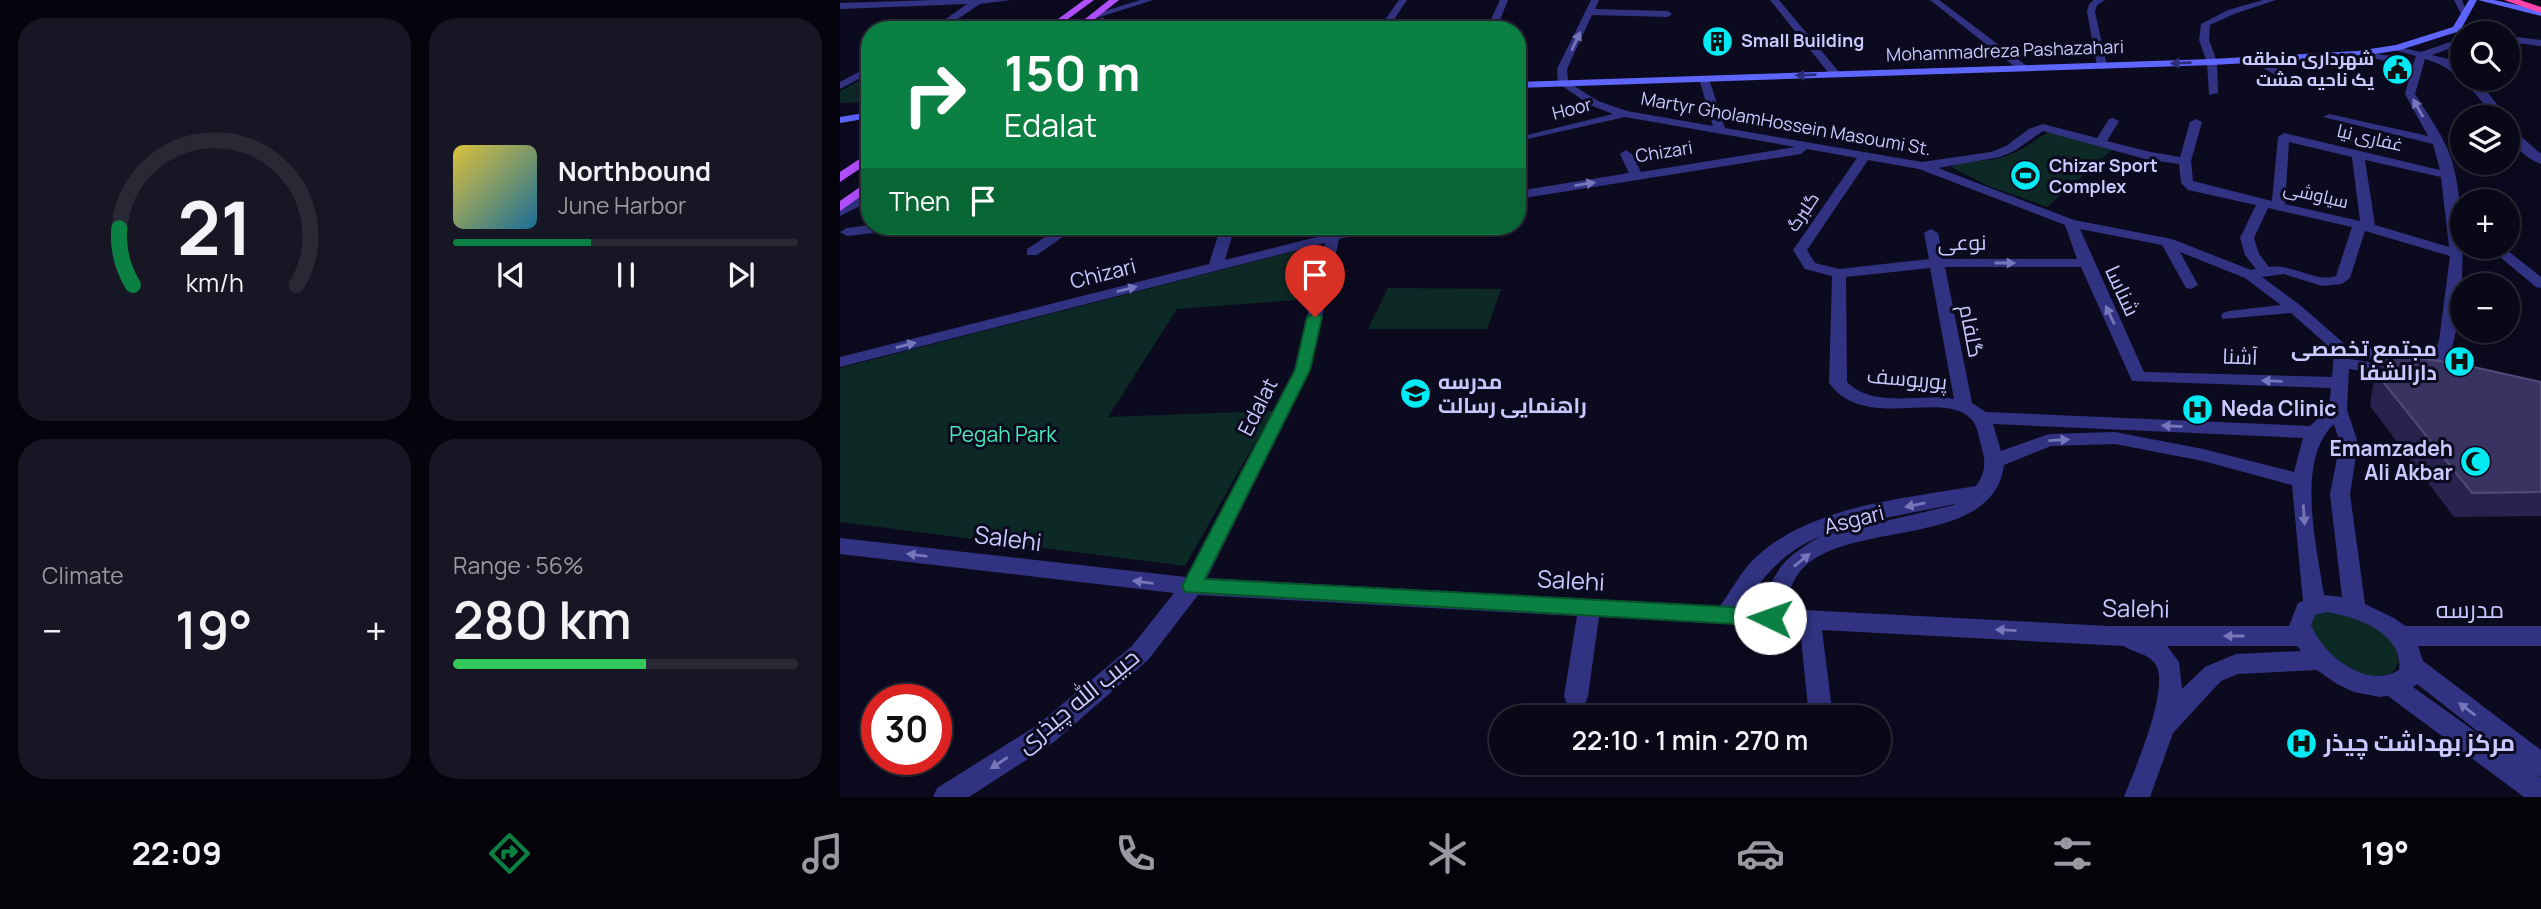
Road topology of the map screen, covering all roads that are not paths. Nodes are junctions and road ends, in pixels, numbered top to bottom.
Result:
1 (1007, 0) edge
2 (1090, 0) edge
3 (1115, 0) edge
4 (1149, 0) edge
5 (1403, 0) edge
6 (1504, 0) edge
7 (1595, 0) edge
8 (1774, 0) edge
9 (1934, 0) edge
10 (2101, 0) edge
11 (2272, 0) edge
12 (2458, 0) edge
13 (2473, 0) edge
14 (2482, 0) edge
15 (2509, 0) edge
16 (2516, 0) edge
17 (978, 1) edge
18 (840, 6) edge
19 (2541, 10) edge
20 (1589, 12) junction
21 (1668, 14) dead end
22 (2465, 14) junction
23 (1094, 16) junction
24 (948, 21) edge
25 (1060, 21) edge
26 (1087, 21) edge
27 (1388, 21) edge
28 (1495, 21) edge
29 (2520, 40) edge
30 (2541, 43) edge
31 (2450, 45) edge
32 (2397, 48) junction
33 (2357, 54) junction
34 (2421, 55) junction
35 (2258, 60) junction
36 (2212, 62) junction
37 (2102, 65) junction
38 (2450, 66) edge
39 (2023, 68) junction
40 (2416, 71) junction
41 (861, 74) edge
42 (1835, 74) junction
43 (1704, 79) junction
44 (1563, 83) junction
45 (1526, 85) edge
46 (840, 86) edge
47 (2301, 87) dead end
48 (2480, 91) edge
49 (2213, 93) dead end
50 (2491, 105) edge
51 (840, 111) edge
52 (861, 112) edge
53 (861, 114) edge
54 (1625, 114) junction
55 (2329, 117) dead end
56 (840, 120) edge
57 (2113, 121) dead end
58 (2196, 122) dead end
59 (1720, 130) junction
60 (1527, 138) dead end
61 (2437, 141) junction
62 (2520, 143) edge
63 (2100, 144) junction
64 (1817, 147) junction
65 (2358, 153) junction
66 (1626, 154) dead end
67 (1865, 156) junction
68 (2541, 160) edge
69 (2185, 161) junction
70 (861, 163) edge
71 (1922, 166) junction
72 (2447, 175) junction
73 (1636, 176) junction
74 (840, 178) edge
75 (2451, 189) edge
76 (861, 192) edge
77 (1526, 194) edge
78 (861, 200) edge
79 (2271, 204) junction
80 (840, 210) edge
81 (2071, 223) junction
82 (2364, 226) junction
83 (861, 230) edge
84 (847, 232) dead end
85 (1931, 233) dead end
86 (1058, 235) edge
87 (1225, 235) edge
88 (1341, 235) edge
89 (1333, 237) junction
90 (2166, 242) junction
91 (2450, 252) edge
92 (1032, 253) dead end
93 (2456, 259) edge
94 (2510, 259) edge
95 (1936, 263) junction
96 (2086, 263) junction
97 (1216, 267) junction
98 (2266, 272) junction
99 (1839, 273) junction
100 (2250, 275) junction
101 (2541, 284) edge
102 (2191, 285) dead end
103 (2295, 308) junction
104 (2229, 316) dead end
105 (2342, 357) junction
106 (840, 362) edge
107 (2138, 377) joint
108 (2340, 383) junction
109 (1964, 407) junction
110 (2338, 410) junction
111 (1982, 418) junction
112 (2314, 432) junction
113 (1995, 461) junction
114 (2301, 481) junction
115 (1982, 493) junction
116 (840, 546) edge
117 (1192, 586) junction
118 (2315, 605) junction
119 (2354, 607) junction
120 (1589, 608) junction
121 (1726, 615) junction
122 (1770, 618) junction
123 (1810, 620) junction
124 (2108, 636) junction
125 (2302, 636) junction
126 (2399, 636) junction
127 (2541, 636) edge
128 (2320, 660) junction
129 (2413, 667) junction
130 (2393, 686) junction
131 (1576, 696) dead end
132 (1820, 705) edge
133 (2163, 726) junction
134 (2541, 765) edge
135 (2541, 794) edge
136 (946, 797) edge
137 (2137, 797) edge

1 - 17 street
2 - 25 main road
3 - 23 main road
4 - 23 street
5 - 27 street
6 - 28 street
7 - 20 street
8 - 42 street
9 - 39 street
10 - 37 street
11 - 36 street
12 - 22 street
13 - 22 main road, Mohammadreza Pashazahari
14 - 19 main road
15 - 19 highway
16 - 19 highway
17 - 18 street
17 - 24 street
20 - 21 street
44 -> 20 street
22 - 32 main road, Mohammadreza Pashazahari
23 - 26 main road
29 - 30 street
31 - 34 street
32 - 33 main road, Mohammadreza Pashazahari
32 - 34 street
33 - 35 main road, Mohammadreza Pashazahari
33 - 40 street
34 - 38 street
34 - 40 street
35 - 36 main road, Mohammadreza Pashazahari
35 - 47 street
36 -> 37 main road, Mohammadreza Pashazahari
36 - 49 street
37 - 39 main road, Mohammadreza Pashazahari
39 - 42 main road, Mohammadreza Pashazahari
61 -> 40 street
41 - 46 street
42 -> 43 main road, Mohammadreza Pashazahari
43 - 44 main road, Mohammadreza Pashazahari
43 - 59 street
44 - 45 main road, Mohammadreza Pashazahari
44 - 54 street, Martyr GholamHossein Masoumi St.
48 - 50 street
51 - 52 main road
53 - 56 main road
54 - 59 street, Martyr GholamHossein Masoumi St.
54 - 60 street, Hoor
55 - 61 street
57 - 63 street
58 - 69 street
59 - 64 street, Martyr GholamHossein Masoumi St.
61 - 72 street
62 - 68 street
63 - 69 street
63 - 71 street
64 - 67 street, Martyr GholamHossein Masoumi St.
64 - 73 street, Chizari
65 - 72 street, غفاری نیا
65 - 79 street, غفاری نیا
65 - 82 street
66 - 73 street
67 - 71 street, Martyr GholamHossein Masoumi St.
67 - 99 street, گلبرگ
69 - 79 street, سیاوشی
70 - 74 main road
71 - 81 street, Martyr GholamHossein Masoumi St.
72 - 75 street
77 -> 73 street, Chizari
76 - 80 main road
78 - 80 street
79 - 82 street, سیاوشی
79 - 98 street
81 - 90 street, Martyr GholamHossein Masoumi St.
81 - 96 street, شناسا
82 - 91 street, سیاوشی
82 - 98 street
83 - 84 street
85 - 95 street, گلفام
86 - 92 street
87 - 97 street
88 - 89 street, Chizari
89 - 97 street, Chizari
89 - 117 street, Edalat
90 - 100 street, Martyr GholamHossein Masoumi St.
90 - 102 street
93 - 105 street
94 - 101 street
95 -> 96 street, نوعی
95 - 99 street, نوعی
95 - 109 street, گلفام
107 -> 96 street, شناسا
106 -> 97 street, Chizari
98 - 100 street
99 - 109 street, پوریوسف
100 - 103 street, Martyr GholamHossein Masoumi St.
103 - 104 street
103 - 105 street, Martyr GholamHossein Masoumi St.
105 - 108 street
108 -> 107 street, آشنا
108 - 110 street
109 - 111 street
110 - 112 street
110 - 119 street
112 -> 111 street
111 - 113 street
112 - 114 street
113 -> 114 street
113 - 115 street
114 -> 118 street
115 -> 121 street, Asgari
122 -> 115 street
117 -> 116 street, Salehi
117 - 120 street, Salehi
117 -> 136 street, حبیب الله چیذری
118 - 119 street
118 - 125 street
119 - 126 street
120 - 121 street, Salehi
120 - 131 street
121 - 122 street, Salehi
122 - 123 street, Salehi
124 -> 123 street, Salehi
123 - 132 street
125 -> 124 street, Salehi
124 - 133 street
125 - 128 street
126 - 127 street, مدرسه
126 - 129 street
128 - 130 street
128 - 133 street
129 - 130 street
134 -> 129 street
130 - 135 street
133 - 137 street

